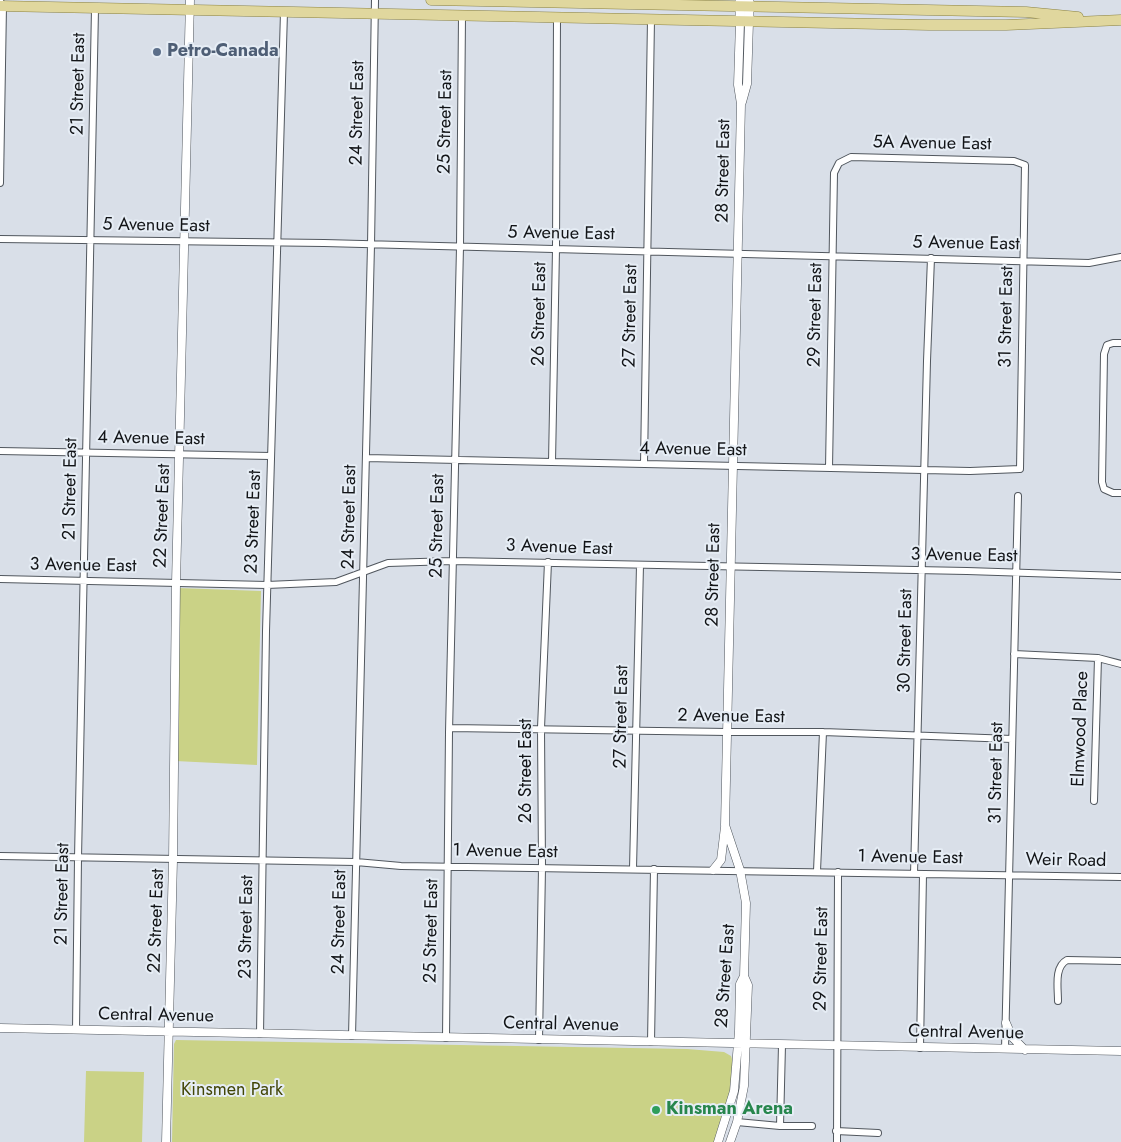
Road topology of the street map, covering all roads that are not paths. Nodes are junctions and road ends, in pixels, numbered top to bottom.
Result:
1 (375, 0) edge
2 (431, 0) edge
3 (1, 4) edge
4 (745, 4) edge
5 (190, 5) edge
6 (95, 8) junction
7 (284, 12) junction
8 (375, 13) junction
9 (462, 16) junction
10 (556, 17) junction
11 (651, 19) junction
12 (1121, 20) edge
13 (744, 22) junction
14 (839, 163) joint
15 (1025, 164) joint
16 (0, 183) edge
17 (0, 239) edge
18 (91, 240) junction
19 (184, 242) junction
20 (278, 243) junction
21 (371, 245) junction
22 (460, 247) junction
23 (556, 249) junction
24 (647, 251) junction
25 (738, 254) junction
26 (831, 256) junction
27 (1121, 257) edge
28 (931, 258) junction
29 (1022, 260) junction
30 (1121, 343) edge
31 (0, 451) edge
32 (87, 453) junction
33 (180, 455) junction
34 (271, 456) junction
35 (366, 458) junction
36 (455, 459) junction
37 (552, 462) junction
38 (644, 464) junction
39 (733, 466) junction
40 (829, 468) junction
41 (1020, 469) joint
42 (925, 470) junction
43 (1121, 493) edge
44 (1018, 496) dead end
45 (452, 561) junction
46 (548, 562) junction
47 (640, 565) junction
48 (731, 567) junction
49 (922, 570) junction
50 (364, 572) junction
51 (1016, 572) junction
52 (1121, 576) edge
53 (0, 579) edge
54 (85, 581) junction
55 (176, 583) junction
56 (268, 585) junction
57 (1014, 654) junction
58 (1098, 658) junction
59 (1121, 664) edge
60 (450, 728) junction
61 (541, 728) junction
62 (637, 731) junction
63 (727, 732) junction
64 (823, 732) junction
65 (918, 736) junction
66 (1012, 739) junction
67 (1094, 801) dead end
68 (725, 826) junction
69 (0, 856) edge
70 (78, 858) junction
71 (173, 860) junction
72 (263, 861) junction
73 (356, 862) junction
74 (448, 866) junction
75 (542, 868) junction
76 (632, 869) junction
77 (654, 869) junction
78 (713, 870) junction
79 (740, 870) junction
80 (817, 871) junction
81 (838, 872) junction
82 (914, 874) junction
83 (923, 874) junction
84 (1010, 875) junction
85 (1121, 877) edge
86 (1121, 961) edge
87 (744, 976) junction
88 (1058, 1001) dead end
89 (1006, 1023) junction
90 (0, 1028) edge
91 (76, 1030) junction
92 (169, 1033) junction
93 (260, 1034) junction
94 (352, 1036) junction
95 (446, 1038) junction
96 (539, 1040) junction
97 (652, 1042) junction
98 (738, 1044) junction
99 (747, 1044) junction
100 (782, 1045) junction
101 (836, 1046) junction
102 (920, 1048) junction
103 (1005, 1049) junction
104 (1026, 1050) junction
105 (1121, 1052) edge
106 (737, 1122) junction
107 (780, 1126) junction
108 (812, 1126) dead end
109 (836, 1131) junction
110 (878, 1133) dead end
111 (166, 1142) edge
112 (718, 1142) edge
113 (730, 1142) edge
114 (836, 1142) edge

1 - 8 street, 24 Street East
2 - 4 main road
3 - 6 main road
3 - 16 street
4 - 12 main road
4 - 13 main road, 28 Street East
5 - 6 main road
5 - 7 main road
5 - 19 street, 22 Street East
6 - 18 street, 21 Street East
7 - 8 main road
7 - 20 street, 23 Street East
8 - 9 main road
8 - 21 street, 24 Street East
9 - 10 main road
9 - 22 street, 25 Street East
10 - 11 main road
10 - 23 street, 26 Street East
11 - 13 main road
11 - 24 street, 27 Street East
12 - 13 main road
13 - 25 street, 28 Street East
14 - 15 street, 5A Avenue East
14 - 26 street, 29 Street East
15 - 29 street, 31 Street East
17 - 18 street, 5 Avenue East
18 - 19 street, 5 Avenue East
18 - 32 street, 21 Street East
19 - 20 street, 5 Avenue East
19 - 33 street, 22 Street East
20 - 21 street, 5 Avenue East
20 - 34 street, 23 Street East
21 - 22 street, 5 Avenue East
21 - 35 street, 24 Street East
22 - 23 street, 5 Avenue East
22 - 36 street, 25 Street East
23 - 24 street, 5 Avenue East
23 - 37 street, 26 Street East
24 - 25 street, 5 Avenue East
24 - 38 street, 27 Street East
25 - 26 street, 5 Avenue East
25 - 39 street, 28 Street East
26 - 28 street, 5 Avenue East
26 - 40 street, 29 Street East
27 - 29 street, 5 Avenue East
28 - 29 street, 5 Avenue East
28 - 42 street, 30 Street East
29 - 41 street, 31 Street East
30 - 43 street
31 - 32 street, 4 Avenue East
32 - 33 street, 4 Avenue East
32 - 54 street, 21 Street East
33 - 34 street, 4 Avenue East
33 - 55 street, 22 Street East
34 - 56 street, 23 Street East
35 - 36 street, 4 Avenue East
35 - 50 street, 24 Street East
36 - 37 street, 4 Avenue East
36 - 45 street, 25 Street East
37 - 38 street, 4 Avenue East
38 - 39 street, 4 Avenue East
39 - 40 street, 4 Avenue East
39 - 48 street, 28 Street East
40 - 42 street, 4 Avenue East
41 - 42 street, 4 Avenue East
42 - 49 street, 30 Street East
44 - 51 street, 31 Street East
45 - 46 street, 3 Avenue East
45 - 50 street, 3 Avenue East
45 - 60 street, 25 Street East
46 - 47 street, 3 Avenue East
46 - 61 street, 26 Street East
47 - 48 street, 3 Avenue East
47 - 62 street, 27 Street East
48 - 49 street, 3 Avenue East
48 - 63 street, 28 Street East
49 - 51 street, 3 Avenue East
49 - 65 street, 30 Street East
50 - 56 street, 3 Avenue East
50 - 73 street, 24 Street East
51 - 52 street, 3 Avenue East
51 - 57 street, 31 Street East
53 - 54 street, 3 Avenue East
54 - 55 street, 3 Avenue East
54 - 70 street, 21 Street East
55 - 56 street, 3 Avenue East
55 - 71 street, 22 Street East
56 - 72 street, 23 Street East
57 - 58 street
57 - 66 street, 31 Street East
58 - 59 street
58 - 67 street, Elmwood Place
60 - 61 street, 2 Avenue East
60 - 74 street, 25 Street East
61 - 62 street, 2 Avenue East
61 - 75 street, 26 Street East
62 - 63 street, 2 Avenue East
62 - 76 street, 27 Street East
63 - 64 street, 2 Avenue East
63 - 68 street, 28 Street East
64 - 65 street, 2 Avenue East
64 - 80 street
65 - 66 street, 2 Avenue East
65 - 82 street, 30 Street East
66 - 84 street, 31 Street East
68 - 78 street
68 - 79 street, 28 Street East
69 - 70 street, 1 Avenue East
70 - 71 street, 1 Avenue East
70 - 91 street, 21 Street East
71 - 72 street, 1 Avenue East
71 - 92 street, 22 Street East
72 - 73 street, 1 Avenue East
72 - 93 street, 23 Street East
73 - 74 street, 1 Avenue East
73 - 94 street, 24 Street East
74 - 75 street, 1 Avenue East
74 - 95 street, 25 Street East
75 - 76 street, 1 Avenue East
75 - 96 street, 26 Street East
76 - 77 street, 1 Avenue East
77 - 78 street, 1 Avenue East
77 - 97 street
78 - 79 street, 1 Avenue East
79 - 80 street, 1 Avenue East
79 - 87 street, 28 Street East
80 - 81 street, 1 Avenue East
81 - 82 street, 1 Avenue East
81 - 101 street, 29 Street East
82 - 83 street, 1 Avenue East
83 - 84 street, 1 Avenue East
83 - 102 street
84 - 85 street, Weir Road
84 - 89 street, 31 Street East
86 - 88 street
87 - 98 street, 28 Street East
87 - 99 street
89 - 103 street, 31 Street East
89 - 104 street
90 - 91 street, Central Avenue
91 - 92 street, Central Avenue
92 - 93 street, Central Avenue
92 - 111 street, 22 Street East
93 - 94 street, Central Avenue
94 - 95 street, Central Avenue
95 - 96 street, Central Avenue
96 - 97 street, Central Avenue
97 - 98 street, Central Avenue
98 - 99 street, Central Avenue
98 - 112 street, 28 Street East
99 - 100 street, Central Avenue
99 - 106 street
100 - 101 street, Central Avenue
100 - 107 street
101 - 102 street, Central Avenue
101 - 109 street, 29 Street East
102 - 103 street, Central Avenue
103 - 104 street, Central Avenue
104 - 105 street, Central Avenue
106 - 107 street
106 - 113 street
107 - 108 street
109 - 110 street
109 - 114 street, 29 Street East

